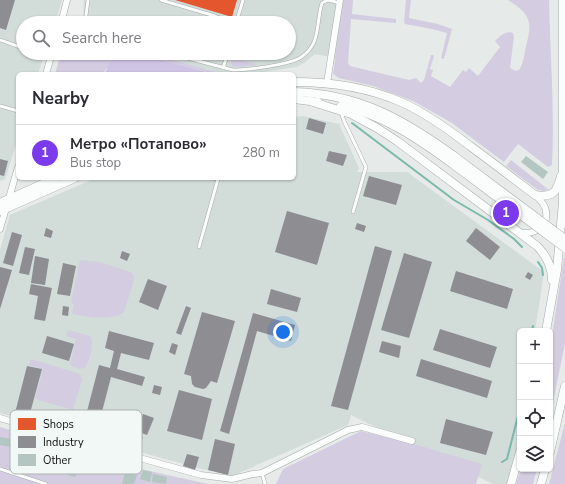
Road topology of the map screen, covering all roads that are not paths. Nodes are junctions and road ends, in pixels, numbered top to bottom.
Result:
1 (67, 0) edge
2 (88, 0) edge
3 (160, 0) edge
4 (243, 0) edge
5 (564, 0) edge
6 (340, 1) edge
7 (63, 16) edge
8 (86, 16) edge
9 (215, 16) edge
10 (238, 16) edge
11 (0, 40) edge
12 (16, 46) edge
13 (50, 60) edge
14 (194, 60) edge
15 (226, 60) edge
16 (295, 60) edge
17 (296, 60) edge
18 (223, 68) junction
19 (47, 72) edge
20 (296, 82) edge
21 (327, 83) junction
22 (296, 92) edge
23 (296, 100) edge
24 (0, 106) edge
25 (342, 108) junction
26 (16, 110) edge
27 (452, 159) junction
28 (564, 161) edge
29 (16, 173) edge
30 (51, 180) edge
31 (71, 180) edge
32 (218, 180) edge
33 (535, 195) junction
34 (8, 199) junction
35 (2, 207) edge
36 (353, 212) dead end
37 (0, 229) edge
38 (517, 231) junction
39 (565, 239) edge
40 (198, 247) dead end
41 (565, 248) edge
42 (552, 297) junction
43 (547, 328) edge
44 (565, 386) edge
45 (0, 418) edge
46 (10, 421) edge
47 (553, 439) edge
48 (412, 441) dead end
49 (142, 459) edge
50 (517, 463) edge
51 (0, 469) edge
52 (10, 472) edge
53 (544, 472) edge
54 (262, 473) junction
55 (15, 474) edge
56 (46, 484) edge
57 (265, 484) edge
58 (511, 484) edge
59 (541, 484) edge

1 - 7 street
2 - 8 lane
3 - 9 lane
4 - 10 lane
5 - 28 main road
6 - 17 lane
6 - 21 street
11 - 12 lane
13 - 19 street
14 - 18 lane
15 - 18 lane
16 - 18 lane
20 - 21 main road
21 - 33 main road
22 - 27 main road
23 - 25 main road
24 - 26 lane
25 - 27 main road
25 - 36 lane
25 - 38 main road
27 - 39 main road, bridge
27 - 41 main road, bridge
28 - 33 main road
28 - 42 main road
29 - 34 street
30 - 34 main road
31 - 35 main road
32 - 40 lane
33 - 38 street
34 - 35 main road
35 - 37 street
38 - 42 main road
42 - 43 main road
44 - 47 main road
45 - 46 street
48 - 54 street
49 - 54 street
50 - 58 main road
51 - 52 lane
53 - 59 main road
54 - 57 lane
55 - 56 lane

